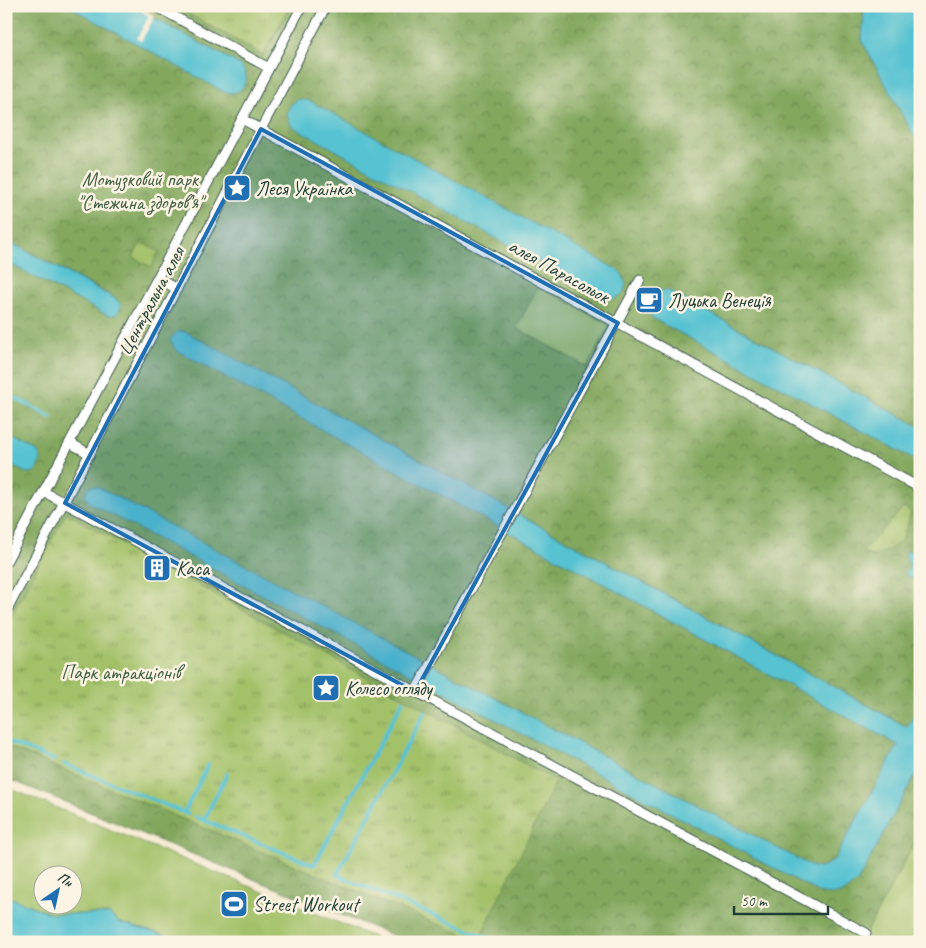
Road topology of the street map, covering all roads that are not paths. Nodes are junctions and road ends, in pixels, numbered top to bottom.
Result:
1 (155, 6) edge
2 (302, 6) edge
3 (326, 6) edge
4 (269, 68) junction
5 (242, 119) junction
6 (262, 129) junction
7 (158, 278) junction
8 (640, 280) dead end
9 (177, 289) junction
10 (618, 324) junction
11 (70, 443) junction
12 (90, 454) junction
13 (920, 488) edge
14 (44, 492) junction
15 (65, 503) junction
16 (6, 562) edge
17 (6, 612) edge
18 (415, 692) junction
19 (866, 933) dead end

1 - 4 street
2 - 4 street, Центральна алея
3 - 6 street, Центральна алея
4 - 5 street, Центральна алея
5 - 6 street, алея Парасольок
5 - 7 street, Центральна алея
6 - 9 street, Центральна алея
6 - 10 street, алея Парасольок
7 - 9 street
7 - 11 street, Центральна алея
8 - 10 street
9 - 12 street, Центральна алея
10 - 13 street, алея Парасольок
10 - 18 street
11 - 12 street
11 - 14 street, Центральна алея
12 - 15 street, Центральна алея
14 - 15 street
14 - 16 street, Центральна алея
15 - 17 street, Центральна алея
15 - 18 street
18 - 19 street

